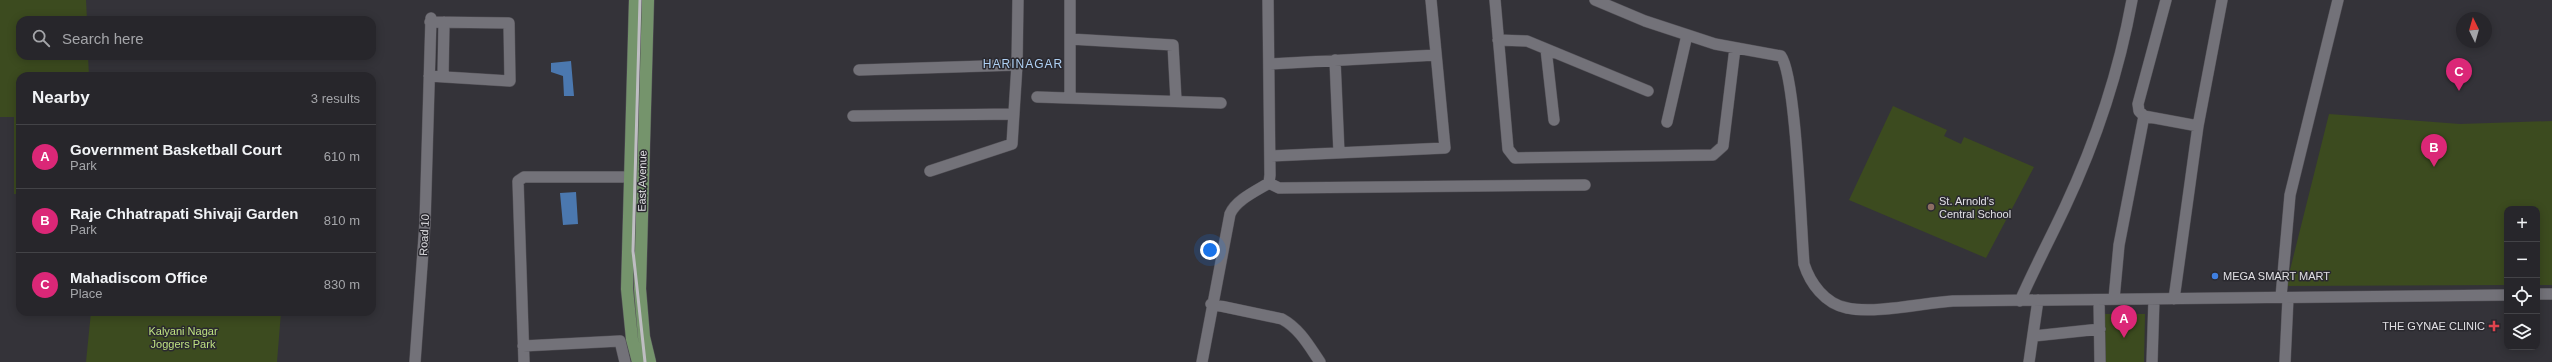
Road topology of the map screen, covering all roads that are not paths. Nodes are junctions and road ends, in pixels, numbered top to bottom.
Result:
1 (635, 0) edge
2 (648, 0) edge
3 (1018, 0) edge
4 (1070, 0) edge
5 (1268, 0) edge
6 (1431, 0) edge
7 (1495, 0) edge
8 (1595, 0) edge
9 (2132, 0) edge
10 (2166, 0) edge
11 (2222, 0) edge
12 (2338, 0) edge
13 (444, 22) junction
14 (1687, 35) junction
15 (1070, 39) junction
16 (1498, 40) junction
17 (1735, 48) junction
18 (1546, 49) junction
19 (1436, 55) junction
20 (1335, 60) junction
21 (1269, 64) junction
22 (1017, 65) junction
23 (859, 70) dead end
24 (429, 76) junction
25 (442, 77) junction
26 (1648, 91) dead end
27 (1070, 96) junction
28 (1037, 97) dead end
29 (1176, 100) junction
30 (1221, 103) dead end
31 (1014, 114) junction
32 (853, 116) dead end
33 (2144, 116) junction
34 (1554, 120) dead end
35 (1667, 122) dead end
36 (2198, 126) junction
37 (1339, 152) junction
38 (1271, 156) junction
39 (930, 172) dead end
40 (630, 176) junction
41 (1269, 183) junction
42 (1585, 186) dead end
43 (2540, 294) edge
44 (2552, 294) edge
45 (2504, 295) edge
46 (2284, 297) junction
47 (2114, 299) junction
48 (2154, 299) junction
49 (2174, 299) junction
50 (2020, 300) junction
51 (2038, 300) junction
52 (2099, 300) junction
53 (1212, 304) junction
54 (2100, 329) junction
55 (2034, 336) junction
56 (523, 346) junction
57 (415, 362) edge
58 (524, 362) edge
59 (625, 362) edge
60 (638, 362) edge
61 (650, 362) edge
62 (1202, 362) edge
63 (1320, 362) edge
64 (2029, 362) edge
65 (2100, 362) edge
66 (2152, 362) edge
67 (2285, 362) edge

1 - 40 main road, East Avenue
2 - 61 main road, East Avenue
3 - 22 street
4 - 15 street
5 - 21 street
6 - 19 street
7 - 16 street
8 - 14 street
9 - 50 street
10 - 33 street
11 - 36 street
12 - 46 street
13 - 24 street, Road 10
13 - 25 street
13 - 25 street
14 - 17 street
14 - 35 street
15 - 27 street
15 - 29 street
16 - 17 street
16 - 18 street
17 - 50 street
18 - 26 street
18 - 34 street
19 - 20 street
19 - 37 street
20 - 21 street
20 - 37 street
21 - 38 street
22 - 23 street
22 - 31 street
24 - 25 street
24 - 57 street, Road 10
27 - 28 street
27 - 29 street
29 - 30 street
31 - 32 street
31 - 39 street
33 - 36 street
33 - 47 street
36 - 49 street
37 - 38 street
38 - 41 street
40 - 56 street
40 - 60 main road, East Avenue
41 - 42 street
41 - 53 street
43 - 44 street
45 - 46 street
46 - 49 street
46 - 67 street
47 - 48 street
47 - 52 street
48 - 49 street
48 - 66 street
50 - 51 street
51 - 52 street
51 - 55 street
52 - 54 street
53 - 62 street
53 - 63 street
54 - 55 street
54 - 65 street
55 - 64 street
56 - 58 street
56 - 59 street

